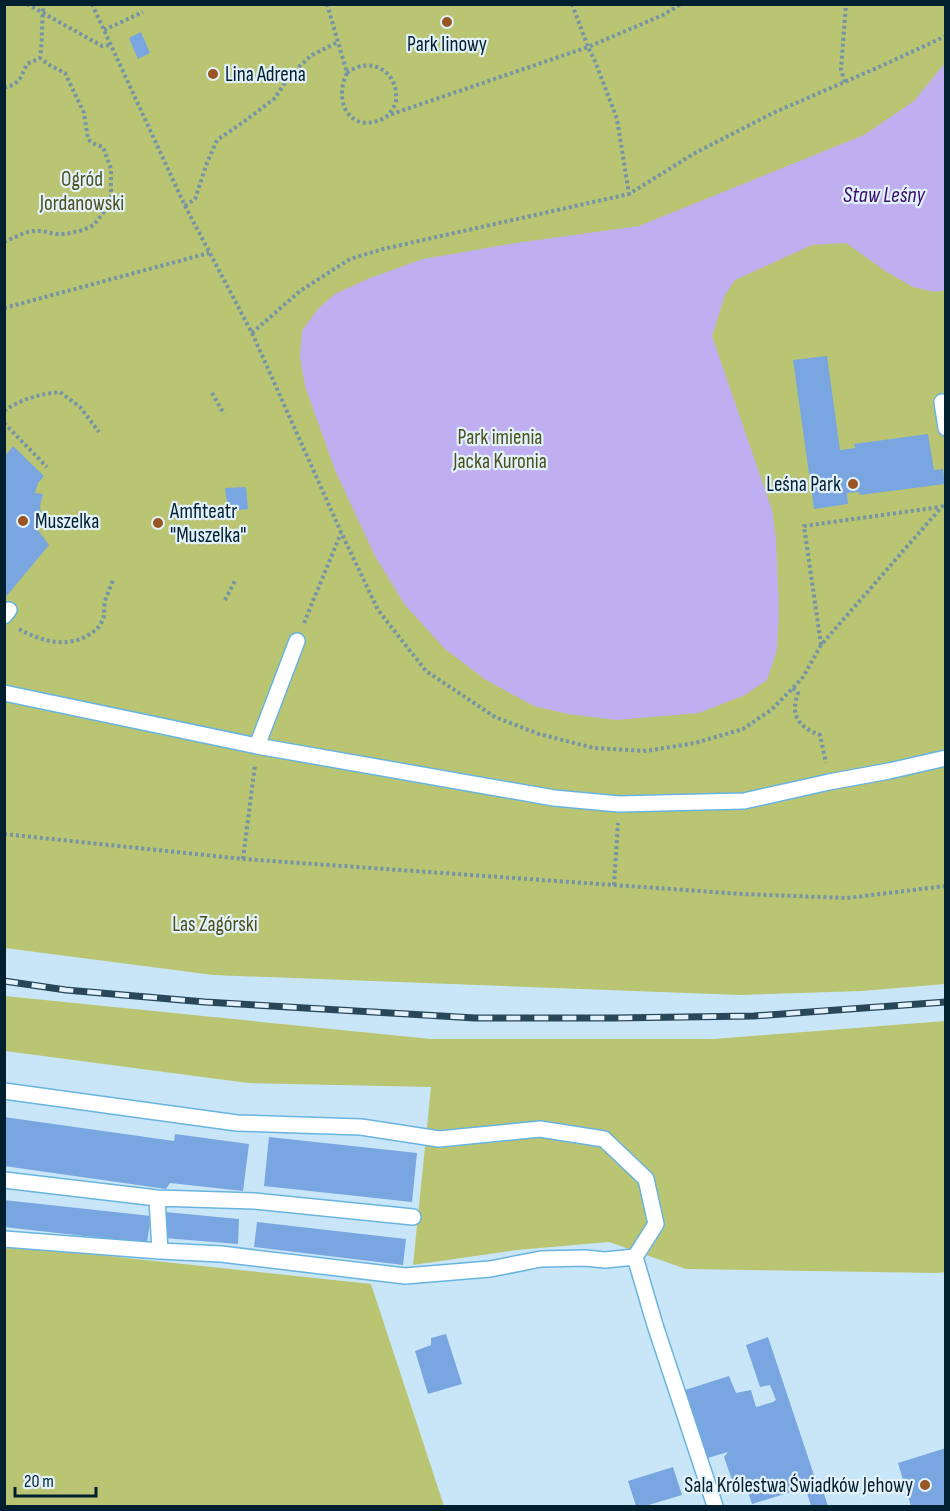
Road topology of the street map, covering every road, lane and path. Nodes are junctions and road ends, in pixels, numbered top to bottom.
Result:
1 (27, 4) edge
2 (44, 4) edge
3 (92, 4) edge
4 (327, 4) edge
5 (572, 4) edge
6 (681, 4) edge
7 (846, 4) edge
8 (143, 12) dead end
9 (43, 13) junction
10 (104, 30) junction
11 (945, 36) edge
12 (338, 42) junction
13 (110, 45) junction
14 (588, 47) junction
15 (40, 58) junction
16 (346, 73) junction
17 (845, 82) junction
18 (4, 88) edge
19 (389, 115) junction
20 (628, 194) junction
21 (185, 206) junction
22 (4, 242) edge
23 (209, 253) junction
24 (4, 308) edge
25 (252, 333) junction
26 (212, 393) dead end
27 (942, 402) dead end
28 (4, 411) edge
29 (224, 414) dead end
30 (4, 423) edge
31 (945, 428) edge
32 (99, 432) dead end
33 (47, 467) dead end
34 (945, 502) edge
35 (941, 507) junction
36 (341, 532) junction
37 (113, 580) dead end
38 (235, 581) dead end
39 (225, 600) dead end
40 (7, 614) edge
41 (297, 641) joint
42 (821, 645) junction
43 (793, 688) junction
44 (4, 693) edge
45 (257, 746) junction
46 (945, 758) edge
47 (830, 782) junction
48 (619, 804) junction
49 (4, 834) edge
50 (243, 859) junction
51 (614, 885) junction
52 (945, 886) edge
53 (4, 1091) edge
54 (4, 1180) edge
55 (157, 1198) junction
56 (413, 1217) dead end
57 (4, 1239) edge
58 (160, 1251) junction
59 (635, 1257) junction
60 (715, 1506) edge

1 - 9 path
2 - 9 path
3 - 10 path
4 - 12 path
5 - 14 path
6 - 14 path
7 - 17 path
8 - 10 path
9 - 13 path
9 - 15 path
10 - 13 path
11 - 17 path
12 - 16 path
12 - 21 path
13 - 21 path
14 - 19 path
14 - 20 path
15 - 18 path
15 - 22 path
16 - 19 path
16 - 19 path
17 - 20 path
20 - 25 path
21 - 23 path
23 - 24 path
23 - 25 path
25 - 36 path
26 - 29 path
27 - 31 lane
28 - 32 path
30 - 33 path
34 - 35 path
35 - 42 path
35 - 42 path
36 - 41 path
36 - 43 path
37 - 40 path
38 - 39 path
41 - 45 lane
42 - 43 path
43 - 47 path
44 - 45 lane
45 - 48 lane
45 - 50 path
46 - 47 lane
47 - 48 lane
48 - 51 path
49 - 50 path
50 - 51 path
51 - 52 path
53 - 59 lane
54 - 55 lane
55 - 56 lane
55 - 58 lane
57 - 58 lane
58 - 59 lane
59 - 60 lane

